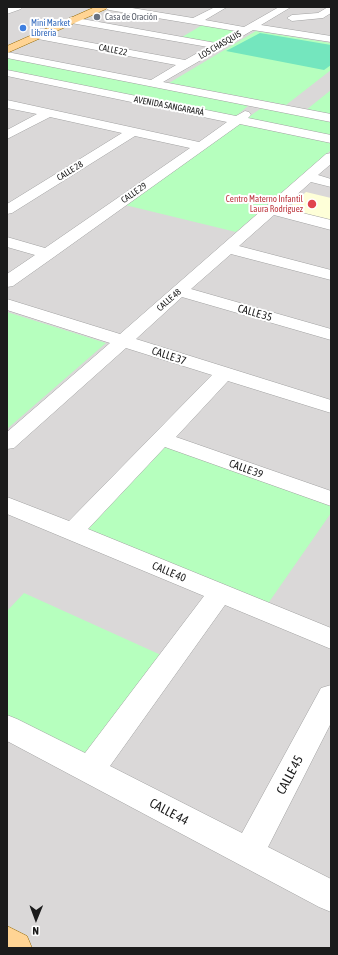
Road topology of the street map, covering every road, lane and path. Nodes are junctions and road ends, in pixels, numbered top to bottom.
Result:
1 (18, 7) edge
2 (83, 7) edge
3 (103, 7) edge
4 (109, 7) edge
5 (165, 7) edge
6 (222, 7) edge
7 (286, 7) edge
8 (308, 7) edge
9 (331, 9) edge
10 (7, 11) edge
11 (150, 14) junction
12 (71, 20) junction
13 (287, 20) junction
14 (195, 21) junction
15 (324, 24) dead end
16 (249, 28) junction
17 (38, 36) junction
18 (331, 39) edge
19 (7, 41) edge
20 (218, 46) junction
21 (7, 50) edge
22 (7, 55) edge
23 (188, 64) junction
24 (7, 73) edge
25 (153, 83) junction
26 (7, 104) edge
27 (261, 104) junction
28 (48, 113) junction
29 (331, 118) edge
30 (238, 120) junction
31 (134, 131) junction
32 (7, 135) edge
33 (331, 139) edge
34 (201, 146) junction
35 (331, 157) edge
36 (308, 177) junction
37 (331, 183) edge
38 (7, 210) edge
39 (270, 210) junction
40 (331, 225) edge
41 (7, 242) edge
42 (228, 248) junction
43 (48, 254) junction
44 (331, 275) edge
45 (7, 282) edge
46 (179, 291) junction
47 (7, 304) edge
48 (331, 335) edge
49 (122, 341) junction
50 (224, 373) junction
51 (331, 407) edge
52 (162, 439) junction
53 (7, 443) edge
54 (331, 499) edge
55 (7, 505) edge
56 (72, 532) junction
57 (220, 594) junction
58 (331, 639) edge
59 (331, 696) edge
60 (7, 727) edge
61 (90, 770) junction
62 (248, 853) junction
63 (331, 896) edge
64 (7, 943) edge
65 (15, 948) edge

1 - 10 street
2 - 19 main road
3 - 12 main road
4 - 11 street
5 - 11 street
6 - 14 street
7 - 16 street, LOS CHASQUIS
8 - 13 street
9 - 13 street
11 - 14 street
12 - 17 main road
12 - 20 street
13 - 15 street
14 - 16 street
16 - 18 street
16 - 20 street, LOS CHASQUIS
17 - 21 main road
17 - 23 street, CALLE 22
20 - 23 street, LOS CHASQUIS
22 - 25 street, AVENIDA SANGARARÁ
23 - 25 street, LOS CHASQUIS
24 - 30 street, AVENIDA SANGARARÁ
25 - 27 street, AVENIDA SANGARARÁ
26 - 28 street
27 - 29 street, AVENIDA SANGARARÁ
27 - 30 street, CALLE 29
28 - 31 street
28 - 32 street
30 - 33 street, AVENIDA SANGARARÁ
30 - 34 street, CALLE 29
31 - 34 street
31 - 38 street, CALLE 28
34 - 43 street, CALLE 29
35 - 36 street, CALLE 48
36 - 37 street
36 - 39 street, CALLE 48
39 - 40 street
39 - 42 street, CALLE 48
41 - 43 street
42 - 44 street
42 - 46 street, CALLE 48
43 - 45 street, CALLE 29
46 - 48 street, CALLE 35
46 - 49 street, CALLE 48
47 - 49 street, CALLE 37
49 - 50 street, CALLE 37
49 - 53 street, CALLE 48
50 - 51 street, CALLE 37
50 - 52 street
52 - 54 street, CALLE 39
52 - 56 street
55 - 56 street, CALLE 40
56 - 57 street, CALLE 40
57 - 58 street, CALLE 40
57 - 61 street
59 - 62 street, CALLE 45
60 - 61 street, CALLE 44
61 - 62 street, CALLE 44
62 - 63 street, CALLE 44
64 - 65 main road

